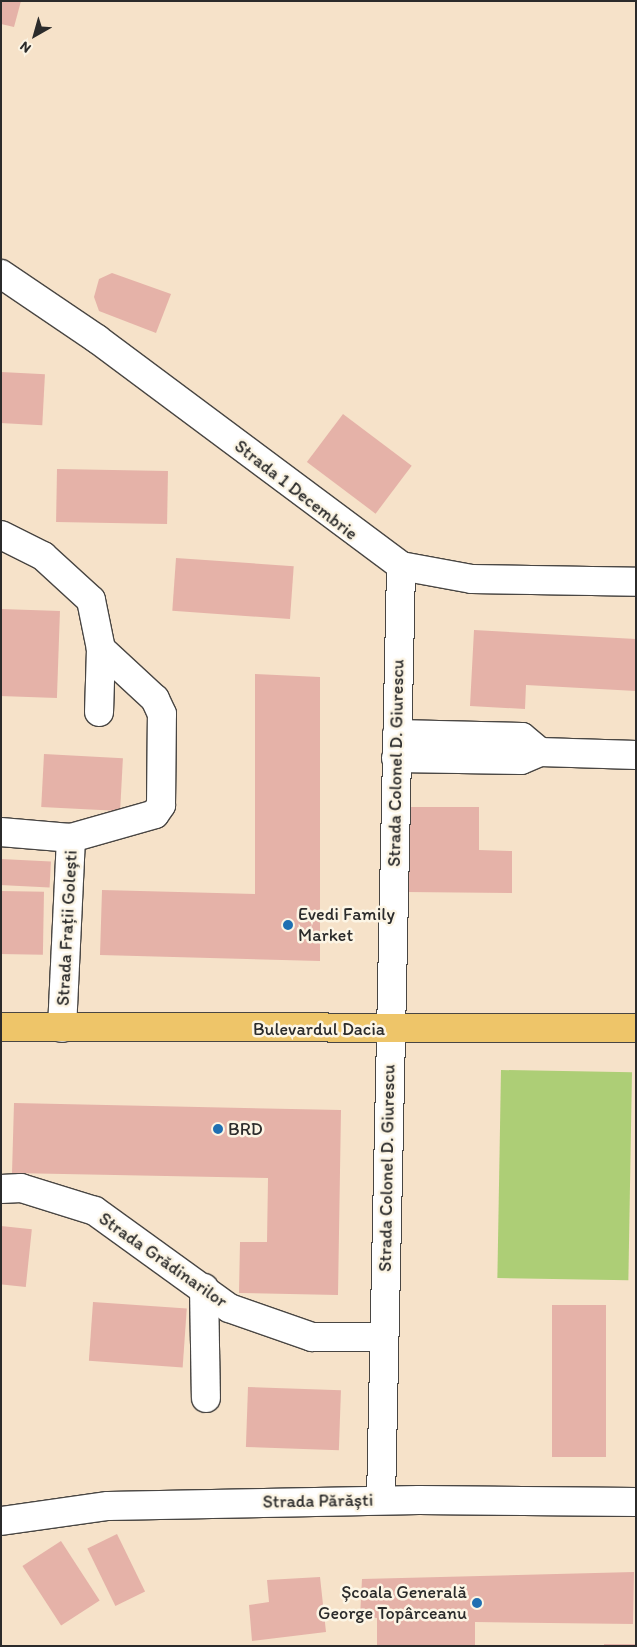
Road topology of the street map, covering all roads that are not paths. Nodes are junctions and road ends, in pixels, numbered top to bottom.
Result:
1 (1, 274) edge
2 (1, 534) edge
3 (401, 566) junction
4 (636, 582) edge
5 (101, 649) junction
6 (99, 712) dead end
7 (396, 746) junction
8 (636, 755) edge
9 (1, 832) edge
10 (71, 838) junction
11 (1, 1027) edge
12 (62, 1028) junction
13 (636, 1028) edge
14 (389, 1030) junction
15 (1, 1189) edge
16 (204, 1288) junction
17 (384, 1337) junction
18 (206, 1398) dead end
19 (381, 1500) junction
20 (636, 1502) edge
21 (1, 1522) edge

1 - 3 street, Strada 1 Decembrie
2 - 5 street
3 - 4 street, Strada 1 Decembrie
3 - 7 street, Strada Colonel D. Giurescu
5 - 6 street
5 - 10 street
7 - 8 street
7 - 14 street, Strada Colonel D. Giurescu
9 - 10 street, Strada Frații Golești
10 - 12 street, Strada Frații Golești
11 - 12 main road, Bulevardul Dacia
12 - 14 main road, Bulevardul Dacia
13 - 14 main road, Bulevardul Dacia
14 - 17 street, Strada Colonel D. Giurescu
15 - 16 street, Strada Grădinarilor
16 - 17 street, Strada Grădinarilor
16 - 18 street
17 - 19 street, Strada Colonel D. Giurescu
19 - 20 street, Strada Părăști
19 - 21 street, Strada Părăști

